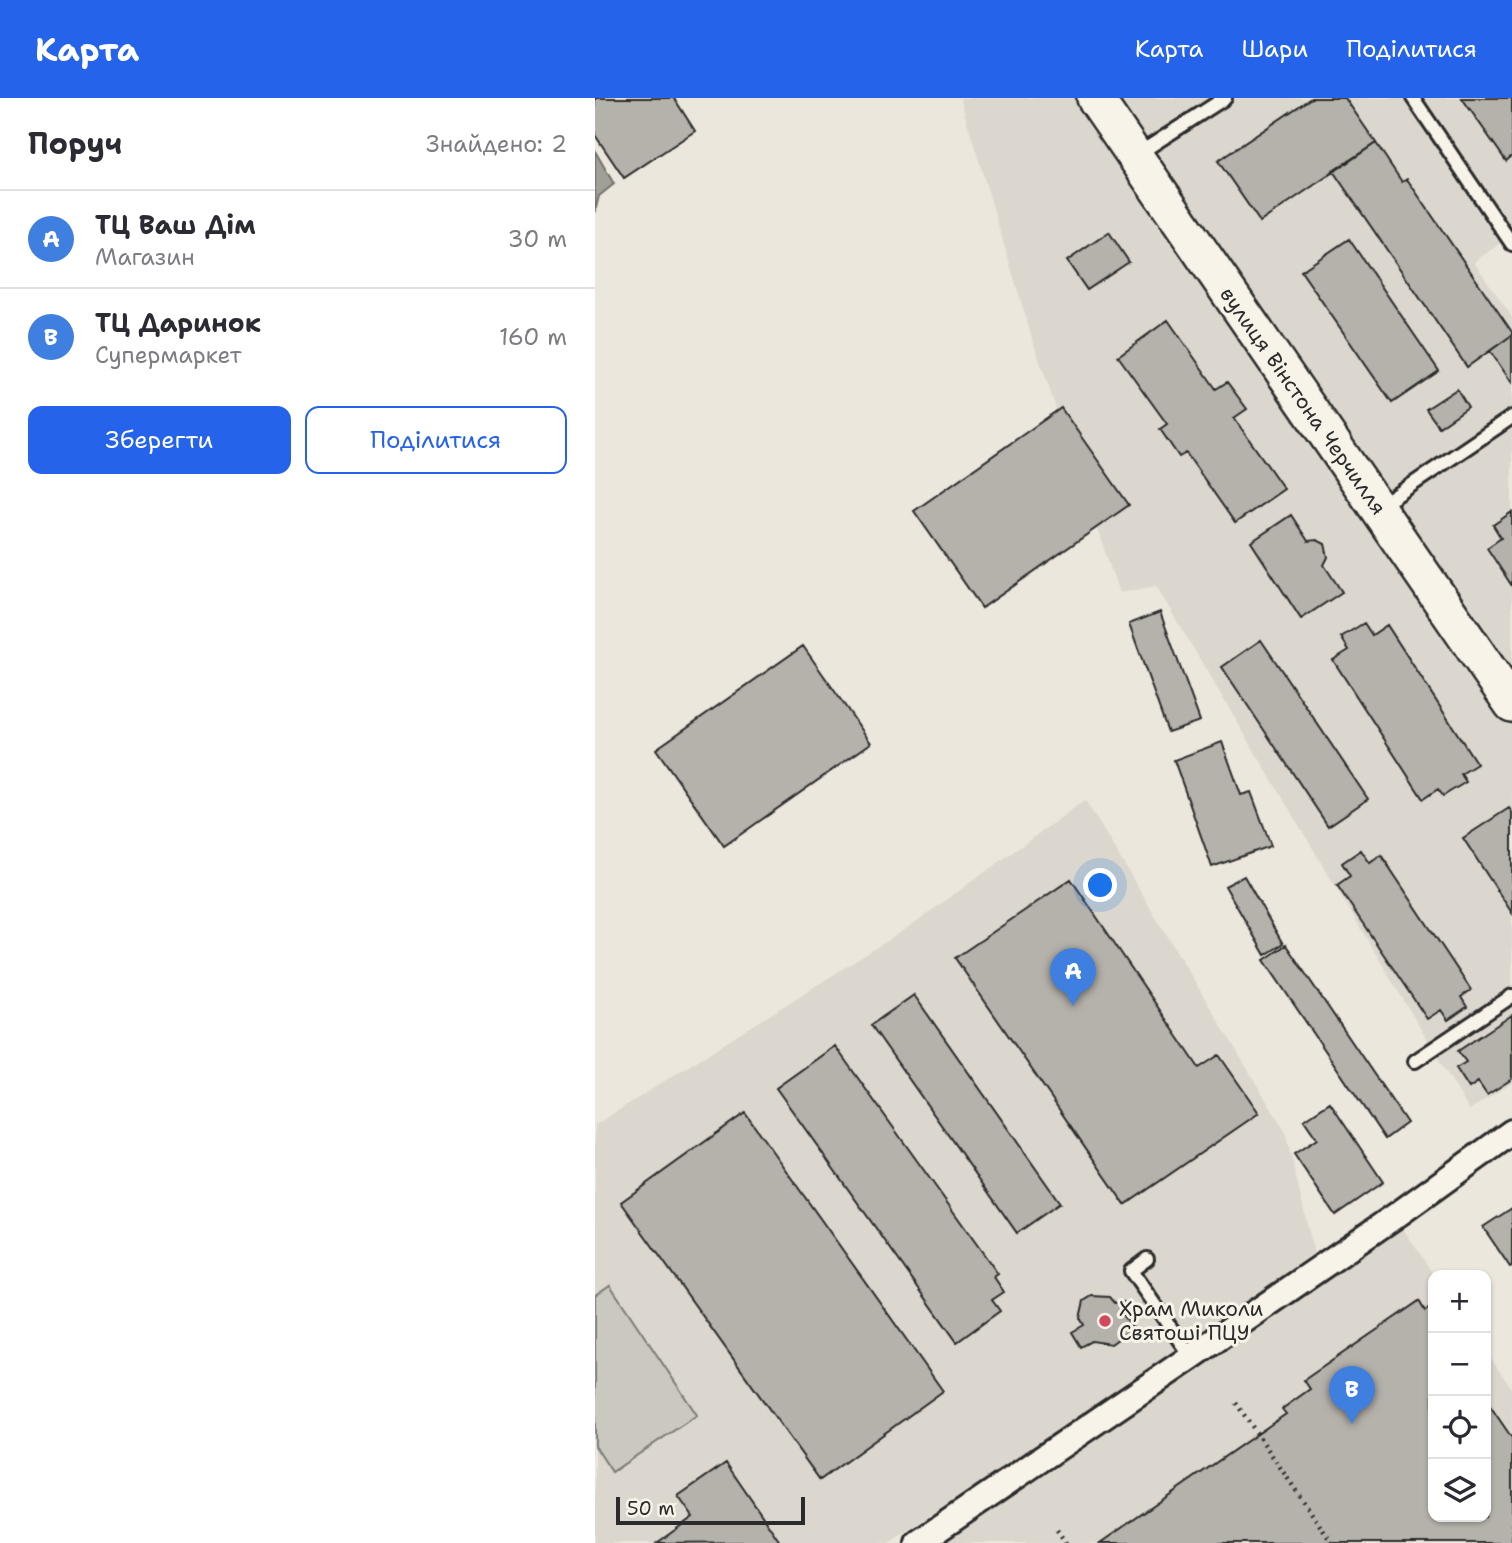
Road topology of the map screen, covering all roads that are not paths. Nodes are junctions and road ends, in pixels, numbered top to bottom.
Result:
1 (1095, 98) edge
2 (1225, 98) edge
3 (1413, 98) edge
4 (1205, 103) edge
5 (1135, 157) junction
6 (1512, 244) edge
7 (1512, 417) edge
8 (1377, 509) junction
9 (1512, 704) edge
10 (1512, 996) edge
11 (1415, 1061) dead end
12 (1512, 1132) edge
13 (1147, 1259) dead end
14 (1191, 1357) junction
15 (918, 1543) edge

1 - 5 street, вулиця Вінстона Черчилля
2 - 4 lane
3 - 6 lane
4 - 5 lane
5 - 8 street, вулиця Вінстона Черчилля
7 - 8 lane
8 - 9 street, вулиця Вінстона Черчилля
10 - 11 lane
12 - 14 street
13 - 14 lane
14 - 15 street

